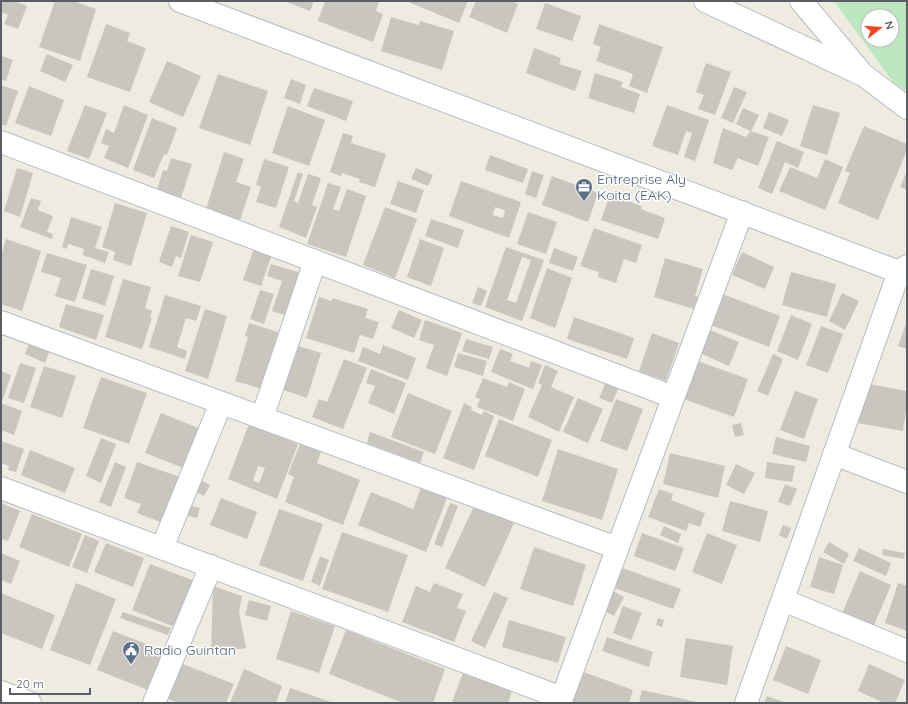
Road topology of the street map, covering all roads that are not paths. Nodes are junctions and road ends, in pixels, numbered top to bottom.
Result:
1 (180, 1) edge
2 (705, 1) edge
3 (801, 1) edge
4 (865, 76) junction
5 (907, 108) edge
6 (1, 142) edge
7 (742, 212) junction
8 (315, 261) junction
9 (904, 271) edge
10 (1, 322) edge
11 (673, 397) junction
12 (221, 403) junction
13 (262, 418) junction
14 (834, 454) junction
15 (907, 482) edge
16 (1, 488) edge
17 (162, 548) junction
18 (617, 548) junction
19 (211, 566) junction
20 (782, 600) junction
21 (907, 651) edge
22 (1, 692) edge
23 (30, 703) edge
24 (154, 703) edge
25 (746, 703) edge

1 - 7 street
2 - 4 street
3 - 4 street
4 - 5 street
6 - 8 street
7 - 9 street
7 - 11 street
8 - 11 street
8 - 13 street
9 - 14 street
10 - 12 street
11 - 18 street
12 - 13 street
12 - 17 street
13 - 18 street
14 - 15 street
14 - 20 street
16 - 17 street
17 - 19 street
18 - 19 street
19 - 24 street
20 - 21 street
20 - 25 street
22 - 23 street

